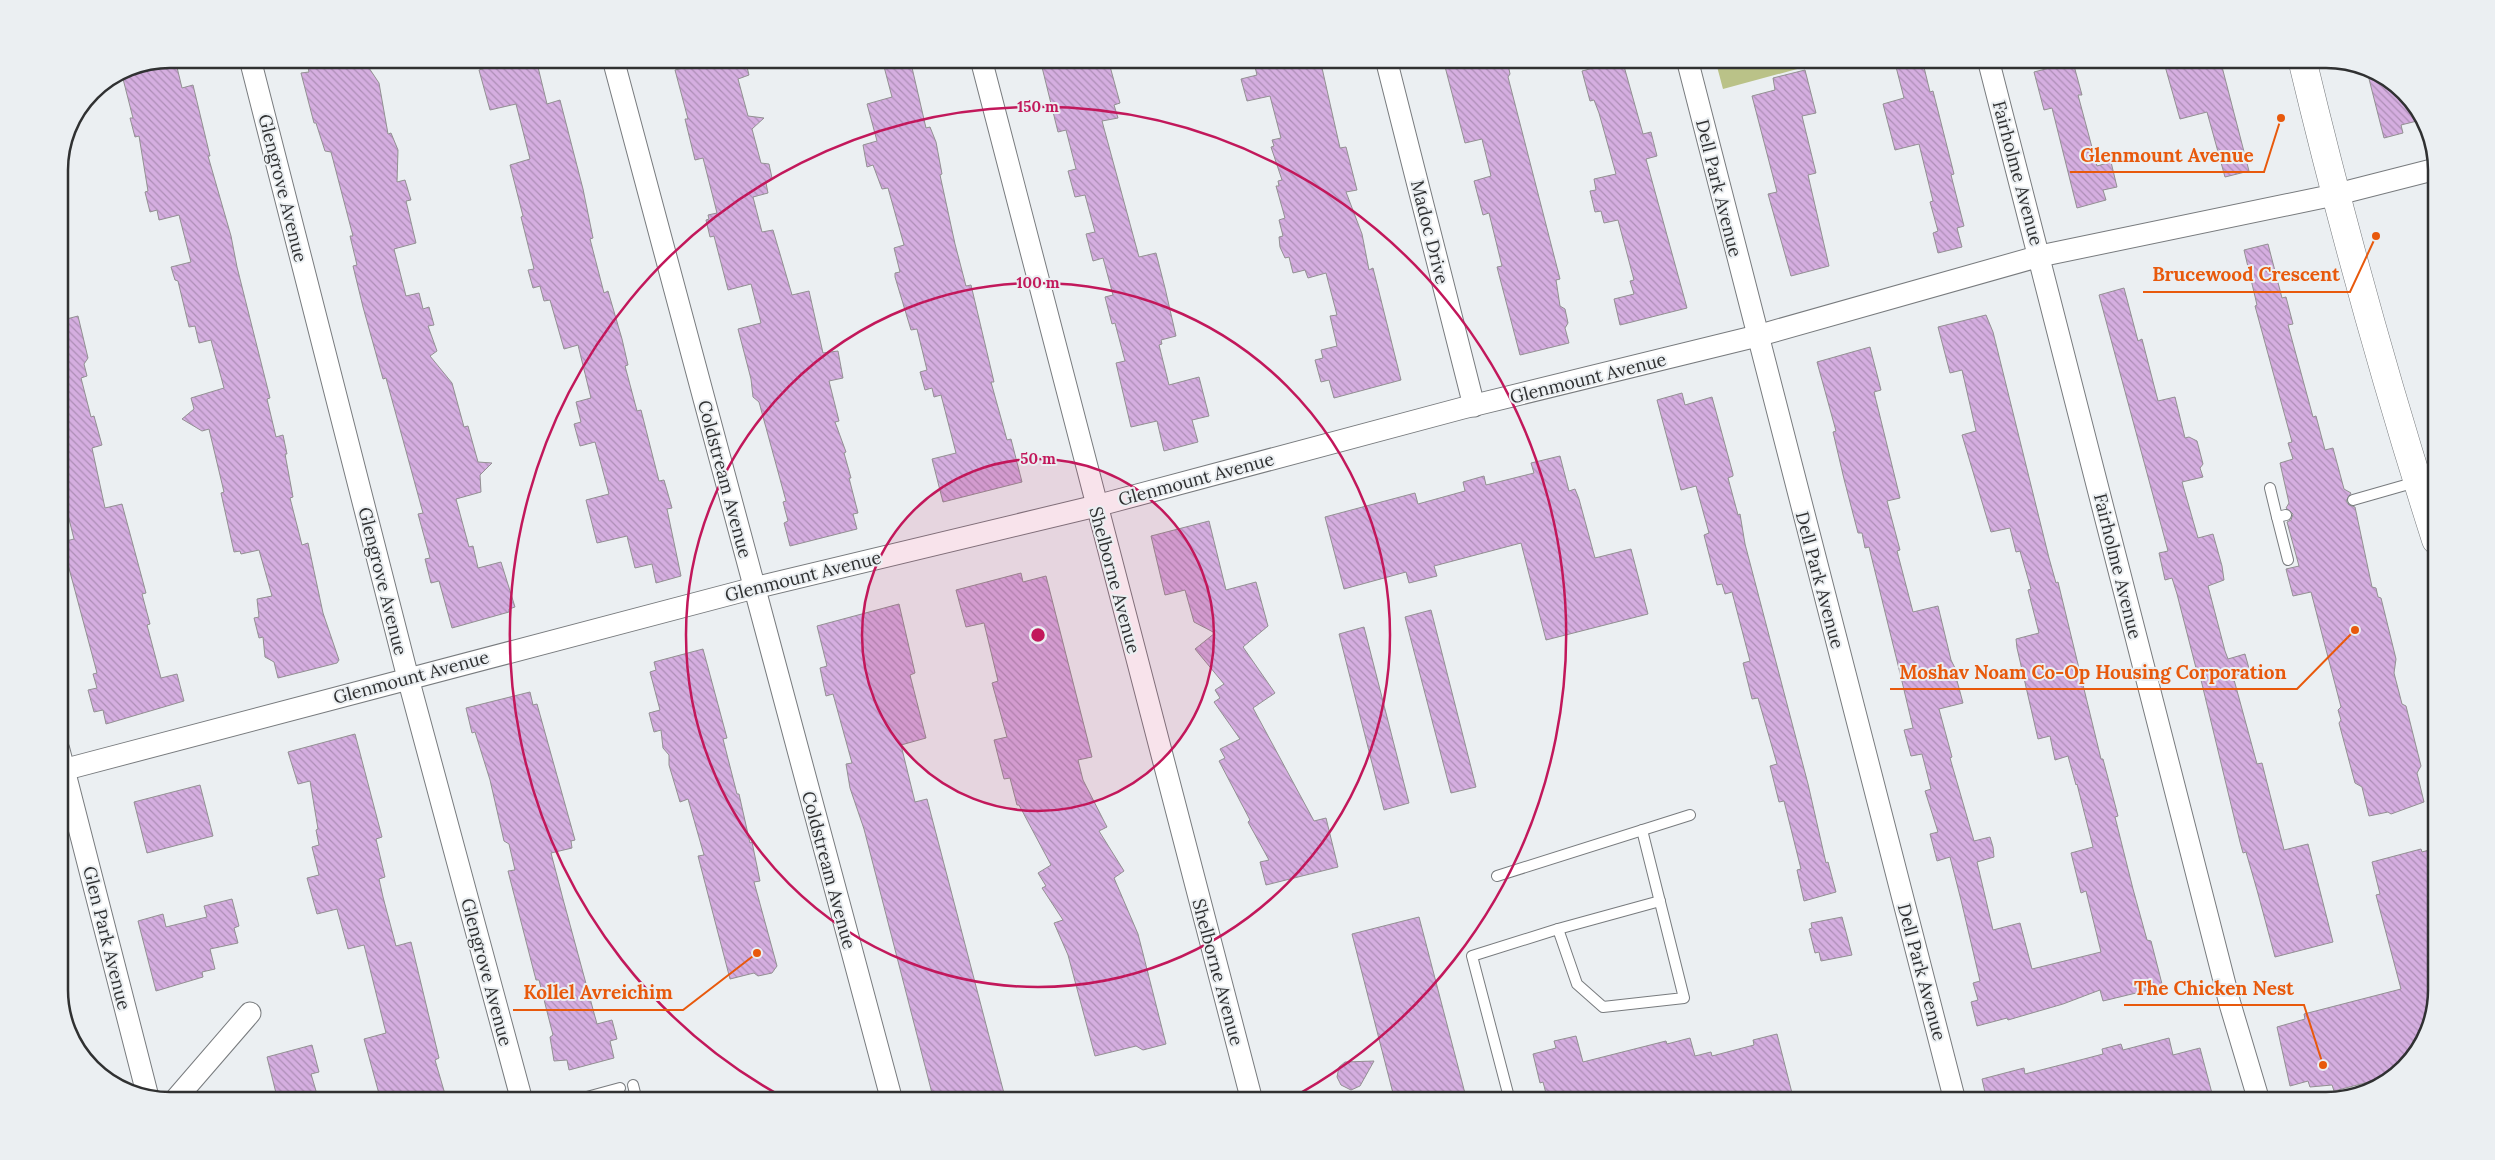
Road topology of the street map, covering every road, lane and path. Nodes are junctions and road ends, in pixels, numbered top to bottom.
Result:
1 (252, 68) edge
2 (615, 68) edge
3 (983, 68) edge
4 (1388, 68) edge
5 (1688, 68) edge
6 (1990, 68) edge
7 (2304, 68) edge
8 (2427, 171) edge
9 (2334, 195) junction
10 (2040, 256) junction
11 (1757, 336) junction
12 (1474, 406) junction
13 (2417, 481) junction
14 (2270, 488) dead end
15 (2354, 500) dead end
16 (1096, 506) junction
17 (2427, 513) edge
18 (2288, 560) dead end
19 (754, 588) junction
20 (408, 678) junction
21 (68, 761) edge
22 (68, 790) edge
23 (1690, 815) dead end
24 (1642, 830) junction
25 (1497, 876) dead end
26 (1660, 901) junction
27 (1558, 929) junction
28 (250, 1013) dead end
29 (633, 1084) dead end
30 (620, 1088) dead end
31 (146, 1090) edge
32 (182, 1092) edge
33 (520, 1092) edge
34 (605, 1092) edge
35 (635, 1092) edge
36 (890, 1092) edge
37 (1250, 1092) edge
38 (1508, 1092) edge
39 (1953, 1092) edge
40 (2256, 1092) edge

1 - 20 street, Glengrove Avenue
2 - 19 street, Coldstream Avenue
3 - 16 street, Shelborne Avenue
4 - 12 street, Madoc Drive
5 - 11 street, Dell Park Avenue
6 - 10 street, Fairholme Avenue
7 - 9 main road
8 - 9 street, Glenmount Avenue
9 - 10 street, Glenmount Avenue
9 - 13 main road
10 - 11 street, Glenmount Avenue
10 - 40 street, Fairholme Avenue
11 - 12 street, Glenmount Avenue
11 - 39 street, Dell Park Avenue
12 - 16 street, Glenmount Avenue
13 - 15 lane
13 - 17 main road
14 - 18 lane
16 - 19 street, Glenmount Avenue
16 - 37 street, Shelborne Avenue
19 - 20 street, Glenmount Avenue
19 - 36 street, Coldstream Avenue
20 - 21 street, Glenmount Avenue
20 - 33 street, Glengrove Avenue
22 - 31 street, Glen Park Avenue
23 - 24 lane
24 - 25 lane
24 - 26 lane
26 - 27 lane
26 - 27 lane
27 - 38 lane
28 - 32 street
29 - 35 lane
30 - 34 lane

